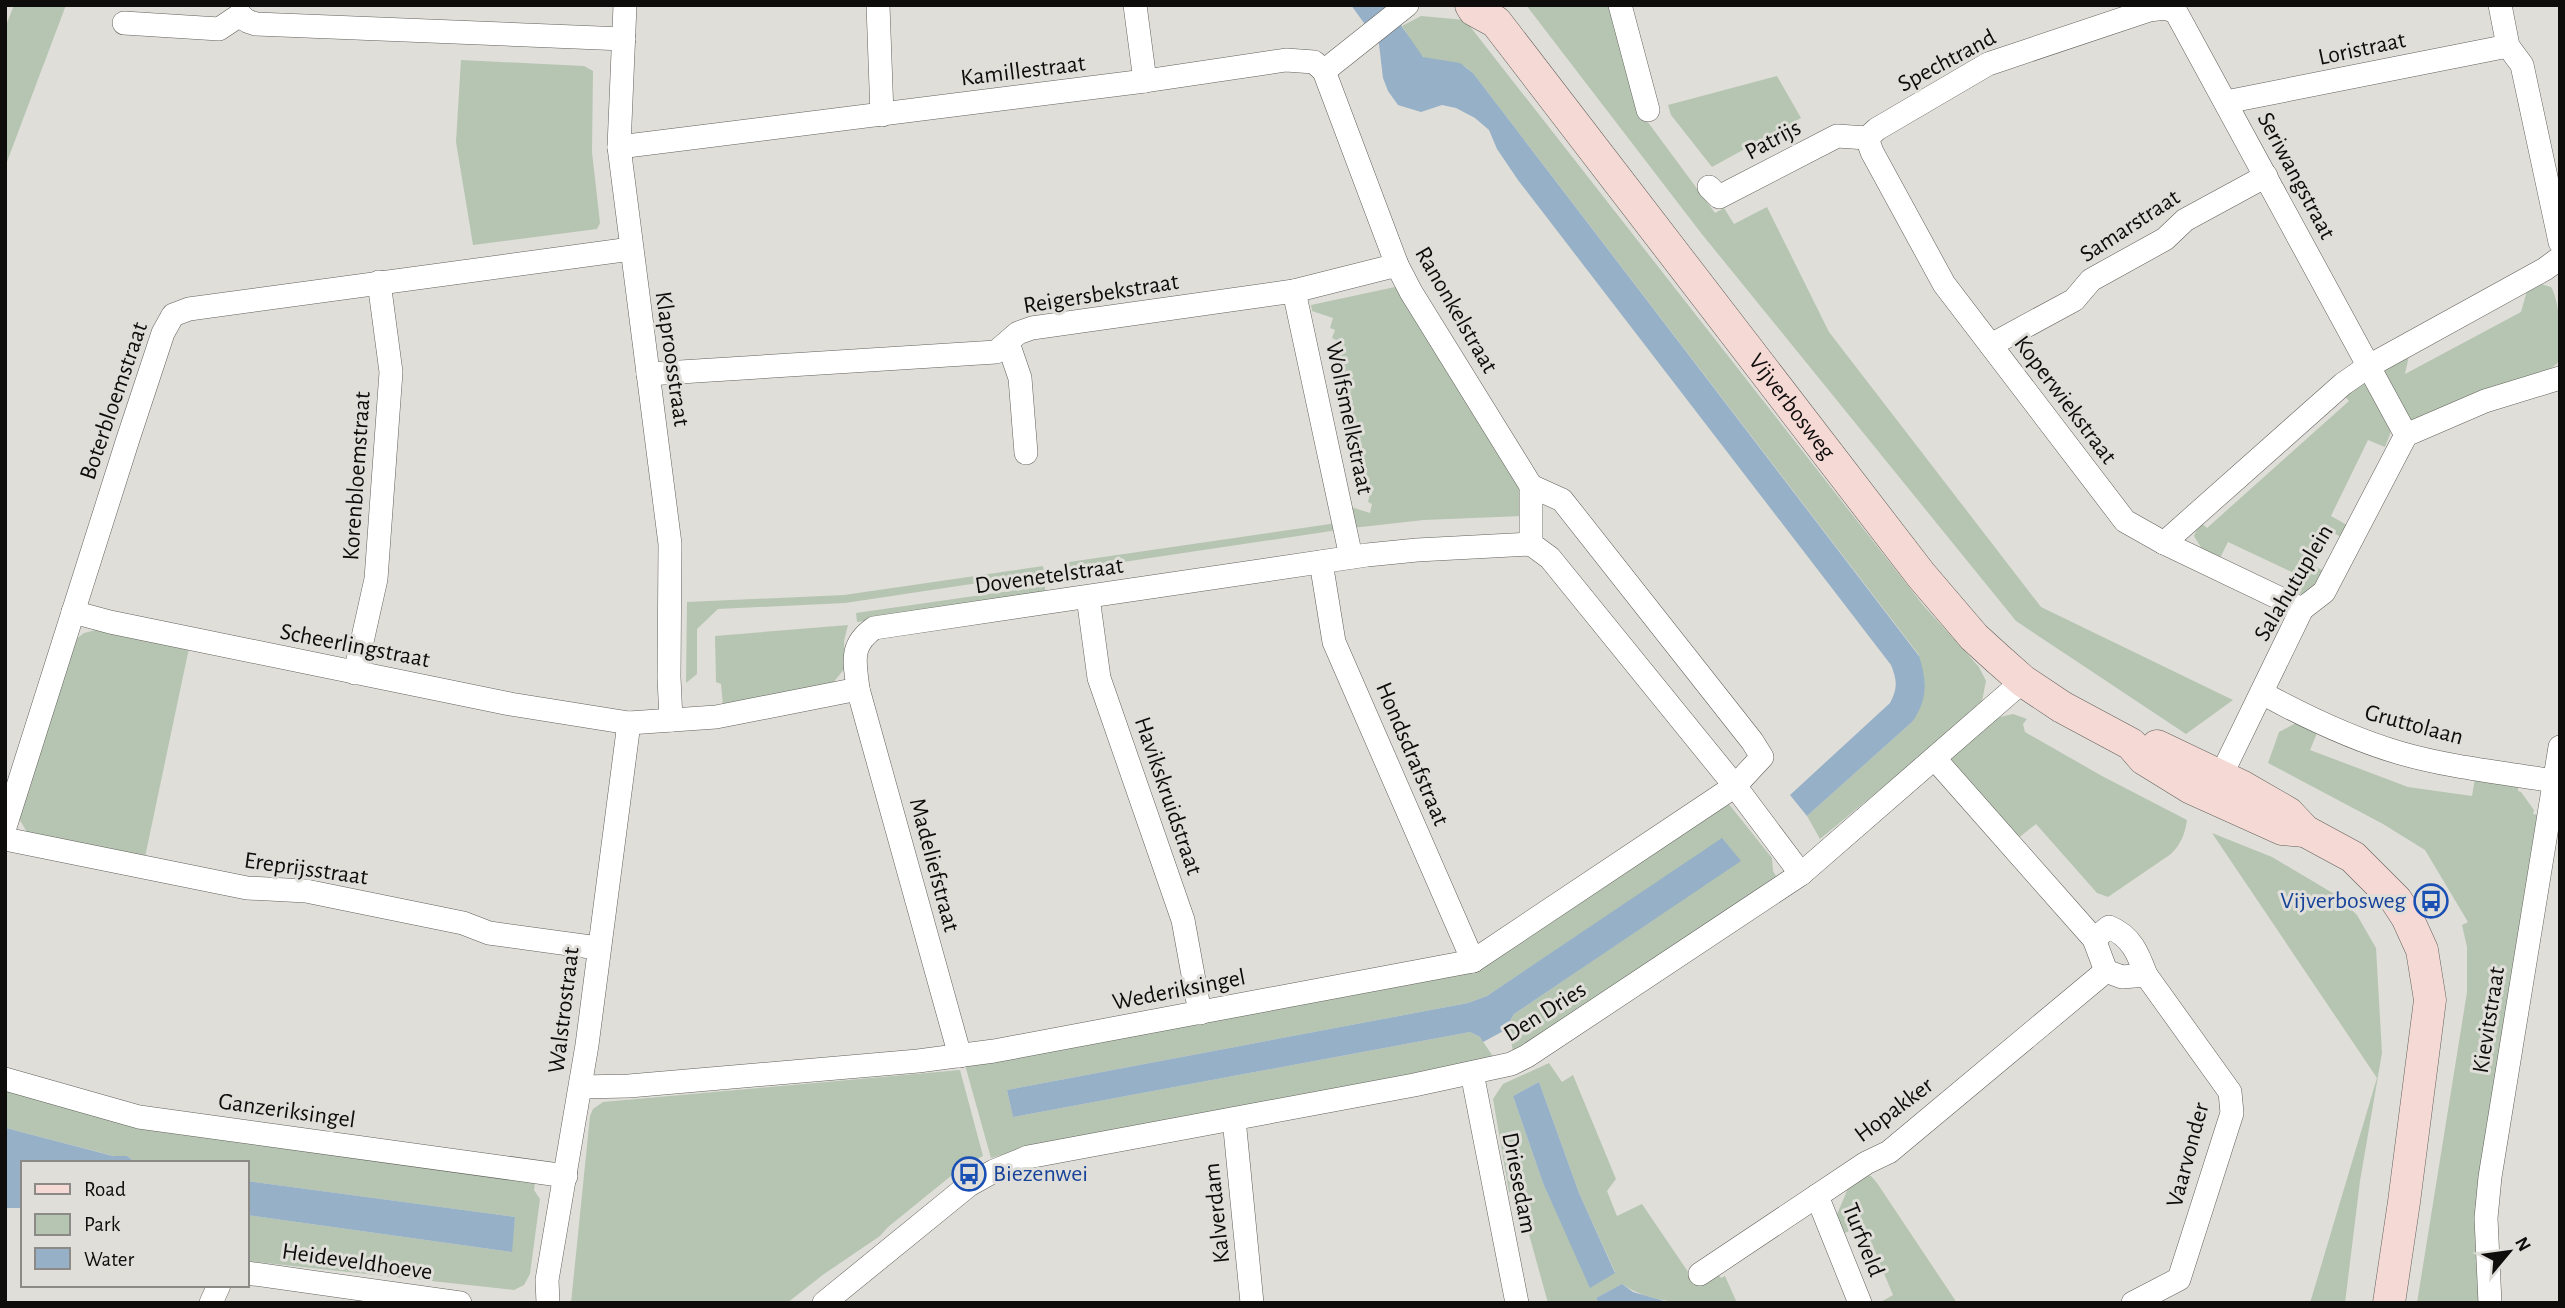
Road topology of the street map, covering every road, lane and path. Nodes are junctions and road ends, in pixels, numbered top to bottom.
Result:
1 (625, 5) edge
2 (878, 5) edge
3 (1135, 5) edge
4 (1619, 5) edge
5 (2500, 5) edge
6 (1406, 6) edge
7 (239, 10) edge
8 (1486, 11) edge
9 (2176, 12) joint
10 (124, 23) dead end
11 (624, 39) junction
12 (2508, 46) junction
13 (1324, 71) junction
14 (1145, 82) junction
15 (2226, 102) junction
16 (1648, 110) dead end
17 (882, 116) junction
18 (1867, 138) junction
19 (619, 147) junction
20 (2266, 176) junction
21 (1709, 187) dead end
22 (631, 249) junction
23 (2559, 261) edge
24 (1397, 265) junction
25 (379, 282) junction
26 (1294, 291) junction
27 (1007, 343) junction
28 (1991, 345) junction
29 (2369, 366) junction
30 (648, 374) junction
31 (2560, 378) edge
32 (2406, 435) junction
33 (1026, 453) dead end
34 (1531, 486) junction
35 (2164, 543) junction
36 (1531, 544) junction
37 (1351, 557) junction
38 (1321, 562) junction
39 (1088, 597) junction
40 (2302, 610) junction
41 (73, 612) junction
42 (355, 673) junction
43 (2023, 681) junction
44 (858, 689) junction
45 (2262, 693) junction
46 (671, 720) junction
47 (629, 723) junction
48 (2560, 747) edge
49 (1934, 760) junction
50 (2557, 781) edge
51 (1735, 786) junction
52 (2216, 787) junction
53 (5, 827) edge
54 (5, 839) edge
55 (1801, 874) junction
56 (2094, 939) junction
57 (598, 948) junction
58 (1473, 961) junction
59 (2106, 971) junction
60 (2146, 975) junction
61 (1200, 1013) junction
62 (960, 1056) junction
63 (1472, 1073) junction
64 (5, 1079) edge
65 (581, 1087) junction
66 (1234, 1119) junction
67 (566, 1176) junction
68 (1817, 1196) junction
69 (248, 1272) edge
70 (1700, 1274) dead end
71 (218, 1287) edge
72 (2168, 1295) edge
73 (211, 1303) edge
74 (460, 1303) edge
75 (548, 1303) edge
76 (824, 1303) edge
77 (1252, 1303) edge
78 (1517, 1303) edge
79 (1860, 1303) edge
80 (2133, 1303) edge
81 (2389, 1303) edge
82 (2490, 1303) edge

1 - 11 street, Klaproosstraat
2 - 17 street
3 - 14 street
4 - 16 street
5 - 12 street
6 - 13 street
7 - 10 street
7 - 11 street
8 - 43 main road, Vijverbosweg
9 - 15 street, Seriwangstraat
9 - 18 street, Spechtrand
11 - 19 street, Klaproosstraat
12 - 15 street, Loristraat
12 - 23 street
13 - 14 street, Kamillestraat
13 - 24 street, Ranonkelstraat
14 - 17 street, Kamillestraat
15 - 20 street, Seriwangstraat
17 - 19 street, Kamillestraat
18 - 21 street, Patrijs
18 - 28 street, Koperwiekstraat
19 - 22 street, Klaproosstraat
20 - 28 street, Samarstraat
20 - 29 street, Seriwangstraat
22 - 25 street, Boterbloemstraat
22 - 30 street, Klaproosstraat
23 - 29 street
24 - 26 street, Reigersbekstraat
24 - 34 street, Ranonkelstraat
25 - 41 street, Boterbloemstraat
25 - 42 street, Korenbloemstraat
26 - 27 street, Reigersbekstraat
26 - 37 street, Wolfsmelkstraat
27 - 30 street, Reigersbekstraat
27 - 33 street
28 - 35 street, Koperwiekstraat
29 - 32 street
29 - 35 street
30 - 46 street, Klaproosstraat
31 - 32 street
32 - 40 street, Salahutuplein
34 - 36 street
34 - 51 street
35 - 40 street, Koperwiekstraat
36 - 37 street, Dovenetelstraat
36 - 51 street
37 - 38 street, Dovenetelstraat
38 - 39 street, Dovenetelstraat
38 - 58 street, Hondsdrafstraat
39 - 44 street, Dovenetelstraat
39 - 61 street, Havikskruidstraat
40 - 45 street, Salahutuplein
41 - 42 street, Scheerlingstraat
41 - 53 street, Boterbloemstraat
42 - 47 street, Scheerlingstraat
43 - 49 street, Den Dries
43 - 52 main road, Vijverbosweg
44 - 46 street
44 - 62 street, Madeliefstraat
45 - 50 street, Gruttolaan
45 - 52 street, Salahutuplein
46 - 47 street
47 - 57 street, Walstrostraat
48 - 50 street, Kievitstraat
49 - 55 street, Den Dries
49 - 56 street
50 - 82 street, Kievitstraat
51 - 55 street
51 - 58 street, Wederiksingel
52 - 81 main road, Vijverbosweg
54 - 57 street, Ereprijsstraat
55 - 63 street, Den Dries
56 - 59 street
56 - 60 street, Vaarvonder
57 - 65 street, Walstrostraat
58 - 61 street, Wederiksingel
59 - 60 street
59 - 68 street, Hopakker
60 - 72 street, Vaarvonder
61 - 62 street, Wederiksingel
62 - 65 street, Wederiksingel
63 - 66 street, Den Dries
63 - 78 street, Driesedam
64 - 67 street, Ganzeriksingel
65 - 67 street, Walstrostraat
66 - 76 street, Den Dries
66 - 77 street, Kalverdam
67 - 75 street, Walstrostraat
68 - 70 street, Hopakker
68 - 79 street, Turfveld
69 - 74 street, Heideveldhoeve
71 - 73 street
72 - 80 street, Vaarvonder

